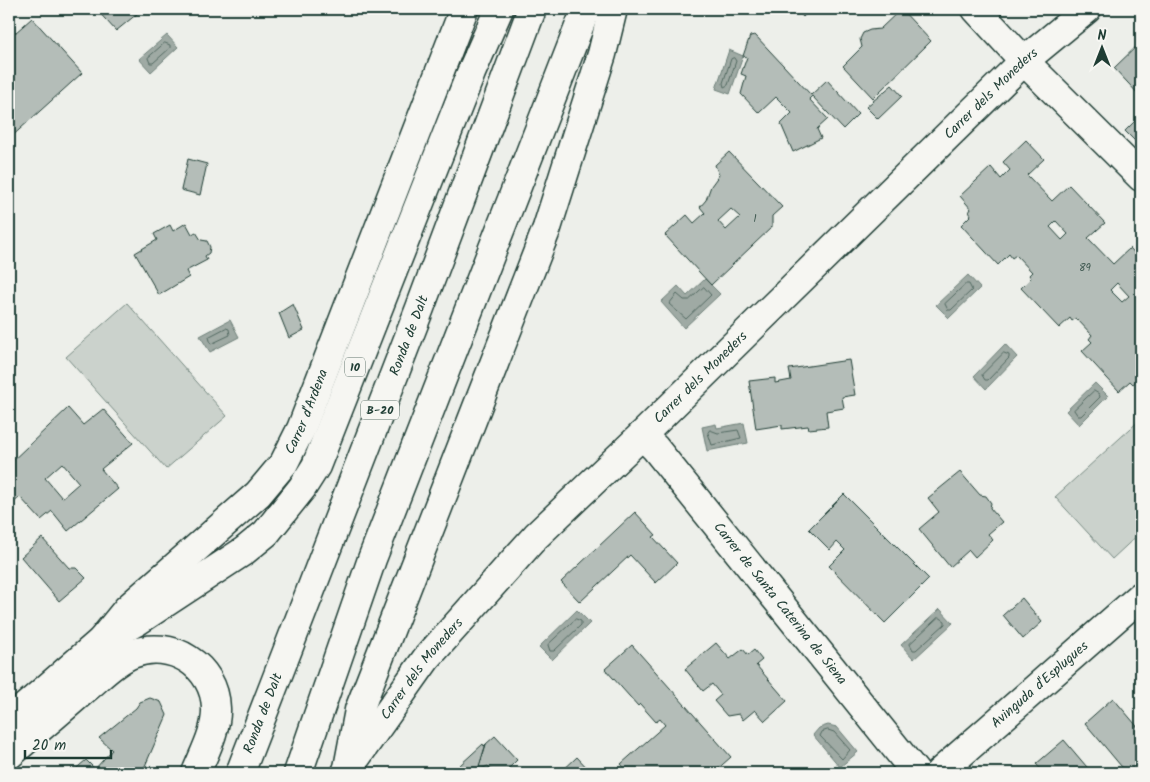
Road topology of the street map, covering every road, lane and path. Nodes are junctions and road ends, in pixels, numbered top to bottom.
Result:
1 (464, 9) edge
2 (499, 9) edge
3 (532, 9) edge
4 (586, 9) edge
5 (613, 9) edge
6 (976, 9) edge
7 (1087, 9) edge
8 (1024, 61) junction
9 (1141, 178) edge
10 (642, 435) junction
11 (1141, 596) edge
12 (101, 641) junction
13 (9, 721) edge
14 (9, 755) edge
15 (347, 771) edge
16 (196, 773) edge
17 (240, 773) edge
18 (298, 773) edge
19 (916, 773) edge
20 (939, 773) edge

1 - 12 main road, Carrer d'Ardena
2 - 12 main road, 10
3 - 17 main road, Ronda de Dalt / B-20
4 - 18 main road
5 - 15 main road
6 - 8 main road
7 - 8 main road, Carrer dels Moneders
8 - 9 main road
8 - 10 main road, Carrer dels Moneders
10 - 15 main road, Carrer dels Moneders
10 - 19 main road, Carrer de Santa Caterina de Siena
11 - 20 main road, Avinguda d'Esplugues
12 - 13 main road, Carrer d'Ardena
14 - 16 main road

